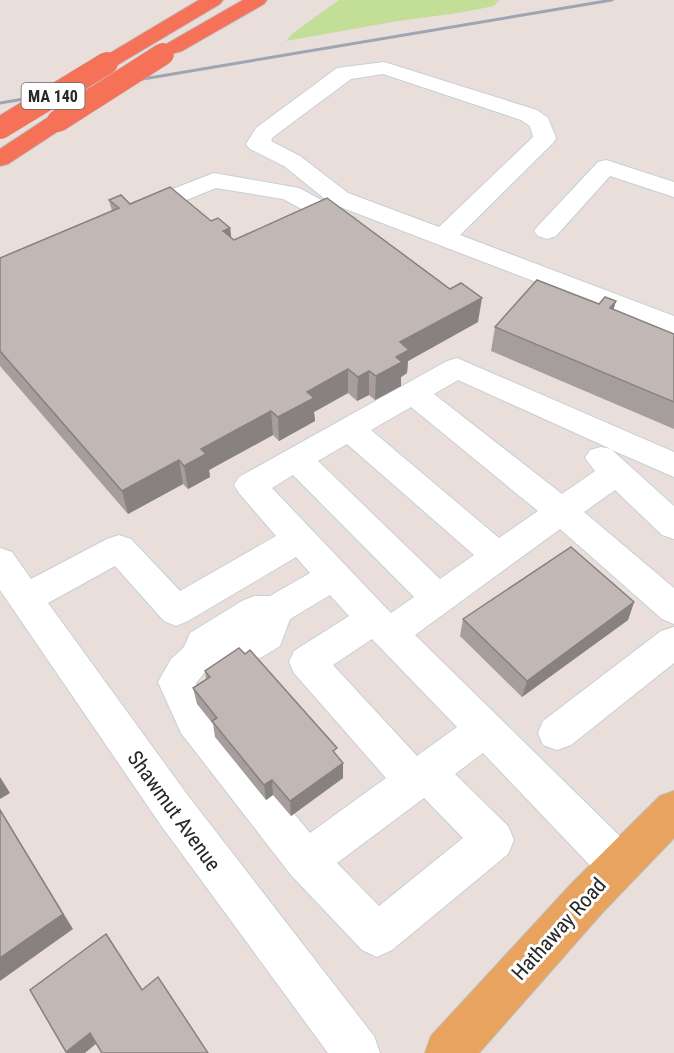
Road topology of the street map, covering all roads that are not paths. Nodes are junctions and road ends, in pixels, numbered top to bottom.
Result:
1 (213, 0) edge
2 (257, 0) edge
3 (0, 128) edge
4 (0, 159) edge
5 (674, 190) edge
6 (118, 220) edge
7 (547, 231) dead end
8 (443, 238) junction
9 (674, 326) edge
10 (674, 350) edge
11 (413, 393) junction
12 (560, 414) junction
13 (350, 429) junction
14 (296, 459) junction
15 (674, 465) edge
16 (615, 473) junction
17 (561, 511) junction
18 (674, 526) edge
19 (299, 540) junction
20 (497, 556) junction
21 (0, 562) edge
22 (333, 576) junction
23 (437, 598) junction
24 (25, 599) junction
25 (674, 609) edge
26 (382, 626) junction
27 (674, 642) edge
28 (485, 729) junction
29 (557, 733) dead end
30 (420, 776) junction
31 (674, 810) edge
32 (306, 861) junction
33 (619, 865) junction
34 (357, 1053) edge
35 (448, 1053) edge

1 - 3 highway, MA 140, bridge
2 - 4 highway, MA 140, bridge
5 - 7 street
6 - 10 street
8 - 8 street
8 - 9 street
11 - 12 street
11 - 13 street
11 - 17 street
12 - 15 street
12 - 16 street
13 - 14 street
13 - 20 street
14 - 19 street
14 - 23 street
16 - 17 street
16 - 18 street
17 - 20 street
17 - 25 street
19 - 22 street
19 - 24 street
20 - 23 street
21 - 24 street, Shawmut Avenue
22 - 26 street
22 - 32 street
23 - 26 street
24 - 34 street, Shawmut Avenue
26 - 28 street
26 - 30 street
27 - 29 street
28 - 30 street
28 - 33 street
30 - 32 street
30 - 32 street
31 - 33 main road, Hathaway Road
33 - 35 main road, Hathaway Road

